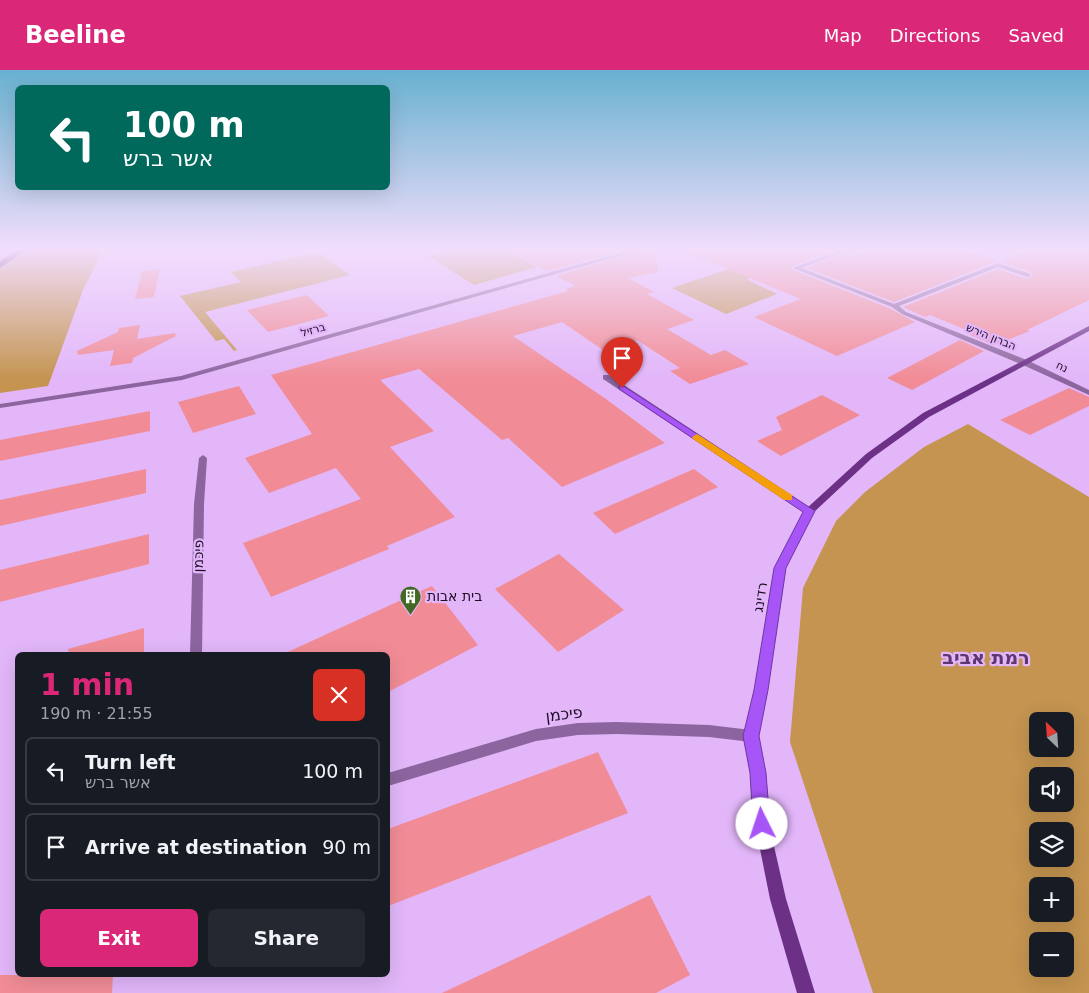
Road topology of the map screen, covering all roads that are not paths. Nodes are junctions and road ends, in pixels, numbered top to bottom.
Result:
1 (480, 293) edge
2 (861, 293) edge
3 (927, 293) edge
4 (894, 306) junction
5 (1089, 328) edge
6 (1026, 363) junction
7 (606, 377) dead end
8 (1089, 392) edge
9 (0, 406) edge
10 (203, 458) dead end
11 (809, 511) junction
12 (196, 652) edge
13 (751, 736) junction
14 (390, 779) edge
15 (806, 993) edge

1 - 9 street, ברזיל
2 - 4 street, הברון הירש
3 - 4 street
4 - 6 street, הברון הירש
5 - 6 street, רדינג
6 - 8 street, נח
6 - 11 street, רדינג
7 - 11 street
10 - 12 street, פיכמן
11 - 13 street, רדינג
13 - 14 street, פיכמן
13 - 15 street, רדינג

